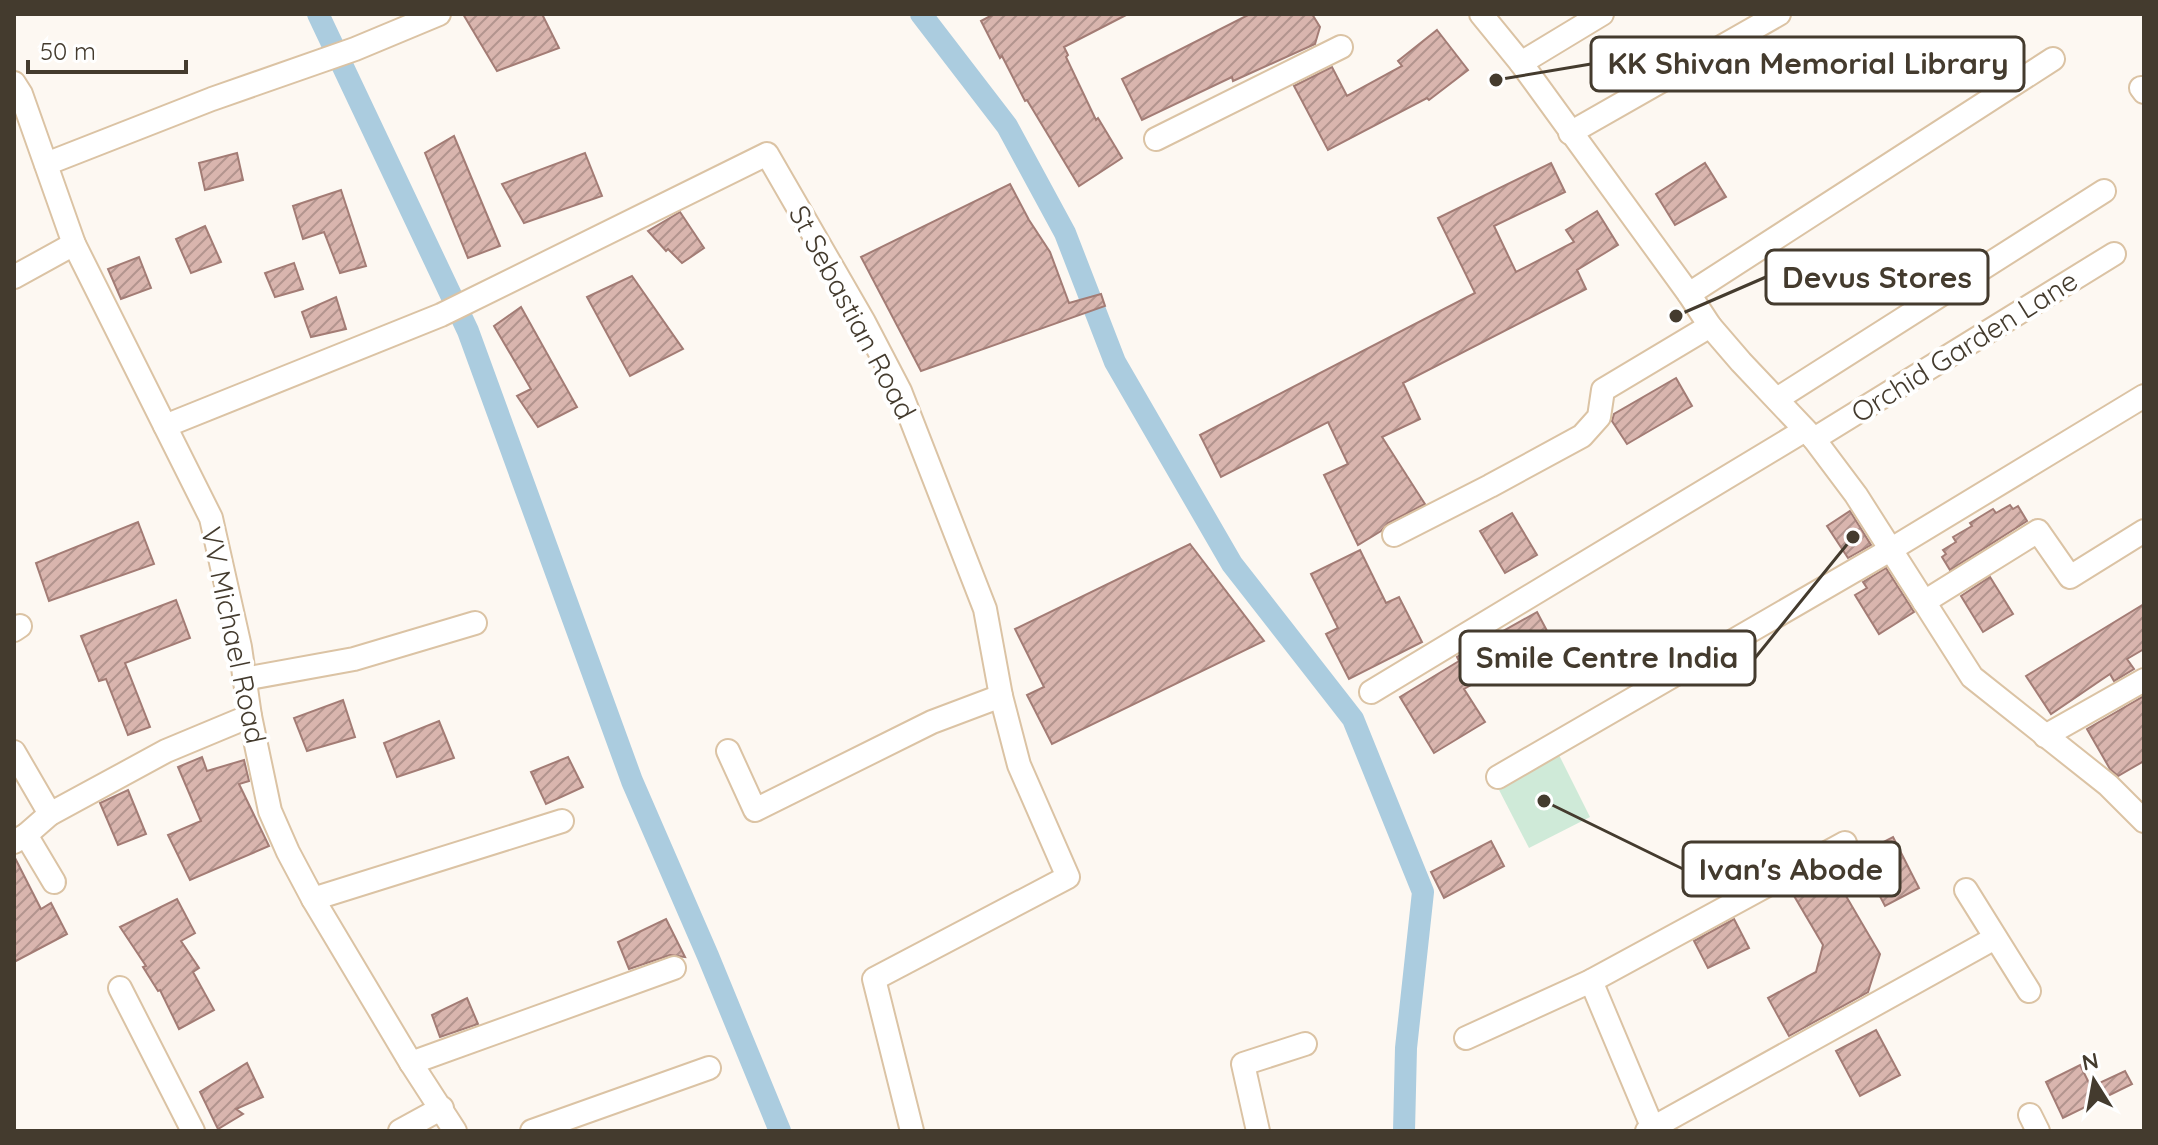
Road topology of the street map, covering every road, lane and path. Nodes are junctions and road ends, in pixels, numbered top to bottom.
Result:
1 (439, 14) edge
2 (1481, 14) edge
3 (1602, 14) edge
4 (1779, 14) edge
5 (1341, 47) dead end
6 (2053, 59) dead end
7 (1521, 63) junction
8 (14, 83) edge
9 (1570, 133) junction
10 (1156, 139) dead end
11 (46, 164) junction
12 (2104, 191) dead end
13 (74, 244) junction
14 (2114, 254) dead end
15 (14, 277) edge
16 (1689, 294) junction
17 (1710, 326) junction
18 (2144, 396) edge
19 (1777, 399) junction
20 (165, 426) junction
21 (1809, 434) junction
22 (2144, 531) edge
23 (1394, 535) dead end
24 (1890, 550) junction
25 (1924, 602) junction
26 (475, 623) dead end
27 (244, 679) junction
28 (2144, 680) edge
29 (1371, 692) dead end
30 (1001, 696) junction
31 (250, 716) junction
32 (2045, 736) junction
33 (728, 751) dead end
34 (14, 752) edge
35 (1498, 777) dead end
36 (50, 814) junction
37 (562, 821) dead end
38 (2144, 821) edge
39 (20, 839) edge
40 (1845, 843) dead end
41 (54, 882) dead end
42 (1966, 890) dead end
43 (313, 899) junction
44 (1995, 938) junction
45 (674, 968) dead end
46 (1591, 981) junction
47 (120, 988) dead end
48 (2029, 991) dead end
49 (1466, 1038) dead end
50 (1305, 1044) dead end
51 (411, 1063) junction
52 (709, 1068) dead end
53 (442, 1108) junction
54 (1651, 1130) edge
55 (193, 1131) edge
56 (400, 1131) edge
57 (455, 1131) edge
58 (532, 1131) edge
59 (912, 1131) edge
60 (1258, 1131) edge

1 - 11 street
2 - 7 street
3 - 7 street
4 - 9 street
5 - 10 street
6 - 16 street
7 - 9 street
8 - 11 street, VV Michael Road
9 - 16 street
11 - 13 street, VV Michael Road
12 - 19 street
13 - 15 street
13 - 20 street, VV Michael Road
14 - 21 street, Orchid Garden Lane
16 - 17 street
17 - 19 street
17 - 23 street
18 - 24 street
19 - 21 street
20 - 27 street, VV Michael Road
20 - 30 street, St Sebastian Road
21 - 24 street
21 - 29 street, Orchid Garden Lane
22 - 25 street
24 - 25 street
24 - 35 street
25 - 32 street
26 - 27 street
27 - 31 street, VV Michael Road
28 - 32 street
30 - 33 street
30 - 59 street, St Sebastian Road
31 - 36 street
31 - 43 street, VV Michael Road
32 - 38 street
34 - 36 street
36 - 39 street
37 - 43 street
39 - 41 street
40 - 46 street
42 - 44 street
43 - 51 street, VV Michael Road
44 - 48 street
44 - 54 street
45 - 51 street
46 - 49 street
46 - 54 street
47 - 55 street
50 - 60 street
51 - 53 street, VV Michael Road
52 - 58 street
53 - 56 street
53 - 57 street, VV Michael Road

